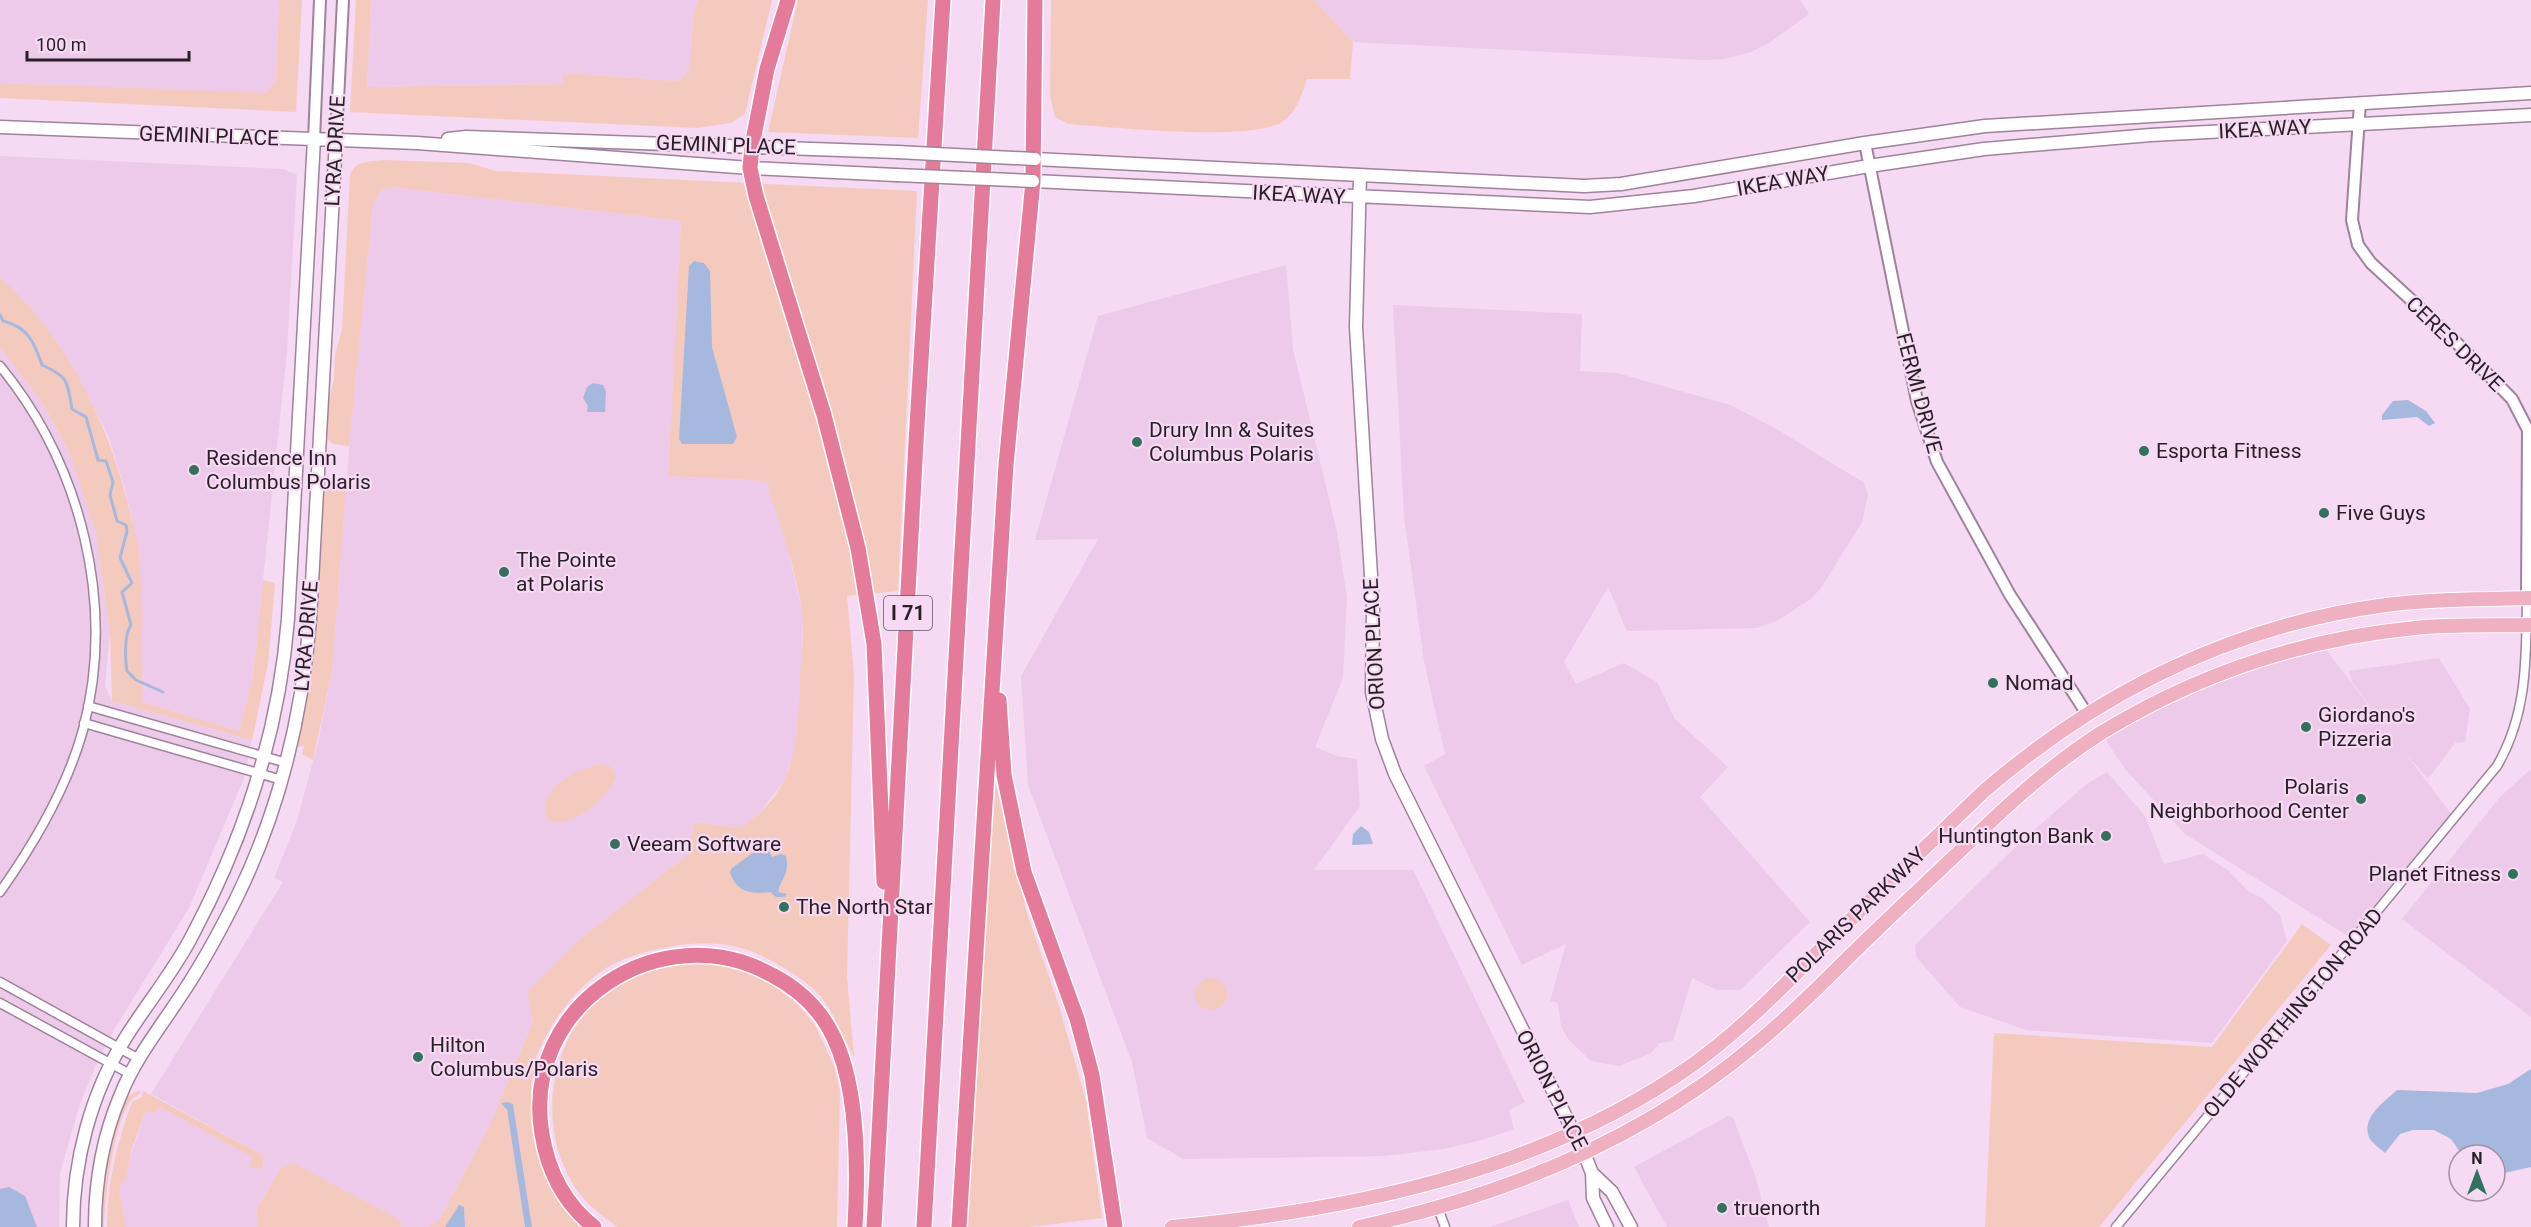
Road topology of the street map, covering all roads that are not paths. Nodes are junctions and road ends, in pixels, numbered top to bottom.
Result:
1 (320, 0) edge
2 (343, 0) edge
3 (788, 0) edge
4 (943, 0) edge
5 (993, 0) edge
6 (1035, 0) edge
7 (2531, 93) edge
8 (2360, 103) junction
9 (2531, 116) edge
10 (2359, 123) junction
11 (0, 127) edge
12 (314, 139) junction
13 (336, 140) junction
14 (417, 143) junction
15 (1865, 143) junction
16 (752, 146) junction
17 (1035, 159) junction
18 (1869, 166) junction
19 (750, 168) junction
20 (1360, 175) junction
21 (1033, 181) junction
22 (1358, 198) junction
23 (0, 366) edge
24 (2529, 598) edge
25 (2529, 625) edge
26 (995, 637) junction
27 (88, 706) junction
28 (2087, 714) junction
29 (84, 723) junction
30 (266, 758) junction
31 (287, 764) junction
32 (261, 774) junction
33 (282, 780) junction
34 (0, 892) edge
35 (888, 963) junction
36 (0, 982) edge
37 (0, 1003) edge
38 (119, 1048) junction
39 (139, 1059) junction
40 (111, 1063) junction
41 (130, 1074) junction
42 (1574, 1132) junction
43 (1584, 1153) junction
44 (1592, 1173) junction
45 (1438, 1208) junction
46 (73, 1227) edge
47 (95, 1227) edge
48 (594, 1227) edge
49 (855, 1227) edge
50 (874, 1227) edge
51 (924, 1227) edge
52 (959, 1227) edge
53 (1115, 1227) edge
54 (1172, 1227) edge
55 (1359, 1227) edge
56 (1445, 1227) edge
57 (1607, 1227) edge
58 (1631, 1227) edge
59 (2116, 1227) edge

1 - 12 street, LYRA DRIVE
2 - 13 street, LYRA DRIVE
3 - 16 highway
4 - 35 highway, I 71
5 - 51 highway, I 71
6 - 17 highway
7 - 8 main road, IKEA WAY
8 - 10 street, CERES DRIVE
8 - 15 main road, IKEA WAY
9 - 10 main road, IKEA WAY
10 - 18 main road, IKEA WAY
10 - 24 street, CERES DRIVE
11 - 12 main road, GEMINI PLACE
12 - 13 main road, GEMINI PLACE
12 - 30 main road, LYRA DRIVE
13 - 14 main road, GEMINI PLACE
13 - 31 main road, LYRA DRIVE
14 - 16 main road, GEMINI PLACE
14 - 19 main road, GEMINI PLACE
15 - 18 street, FERMI DRIVE
15 - 20 main road, IKEA WAY
16 - 17 main road, GEMINI PLACE, bridge
16 - 19 highway
17 - 20 main road, IKEA WAY
17 - 21 highway
18 - 22 main road, IKEA WAY
18 - 28 street, FERMI DRIVE
19 - 21 main road, GEMINI PLACE, bridge
19 - 35 highway
20 - 22 main road, ORION PLACE
21 - 22 main road, IKEA WAY
21 - 26 highway
22 - 42 main road, ORION PLACE
23 - 27 street
24 - 25 street, OLDE WORTHINGTON ROAD
24 - 28 main road, POLARIS PARKWAY
25 - 43 main road, POLARIS PARKWAY
25 - 59 street, OLDE WORTHINGTON ROAD
26 - 52 highway
26 - 53 highway
27 - 29 street
27 - 30 street
28 - 42 main road, POLARIS PARKWAY
29 - 32 street
29 - 34 street
30 - 31 street
30 - 32 main road, LYRA DRIVE
31 - 33 main road, LYRA DRIVE
32 - 33 street
32 - 38 main road, LYRA DRIVE
33 - 39 main road, LYRA DRIVE
35 - 50 highway, I 71
36 - 38 street
37 - 40 street
38 - 39 street
38 - 40 main road, LYRA DRIVE
39 - 41 main road, LYRA DRIVE
40 - 41 street
40 - 46 main road, LYRA DRIVE
41 - 47 main road, LYRA DRIVE
42 - 43 main road, ORION PLACE
42 - 54 main road, POLARIS PARKWAY
43 - 44 main road, ORION PLACE
43 - 45 main road, POLARIS PARKWAY
44 - 57 main road, ORION PLACE
44 - 58 main road, ORION PLACE
45 - 55 main road, POLARIS PARKWAY
45 - 56 street
48 - 49 highway

